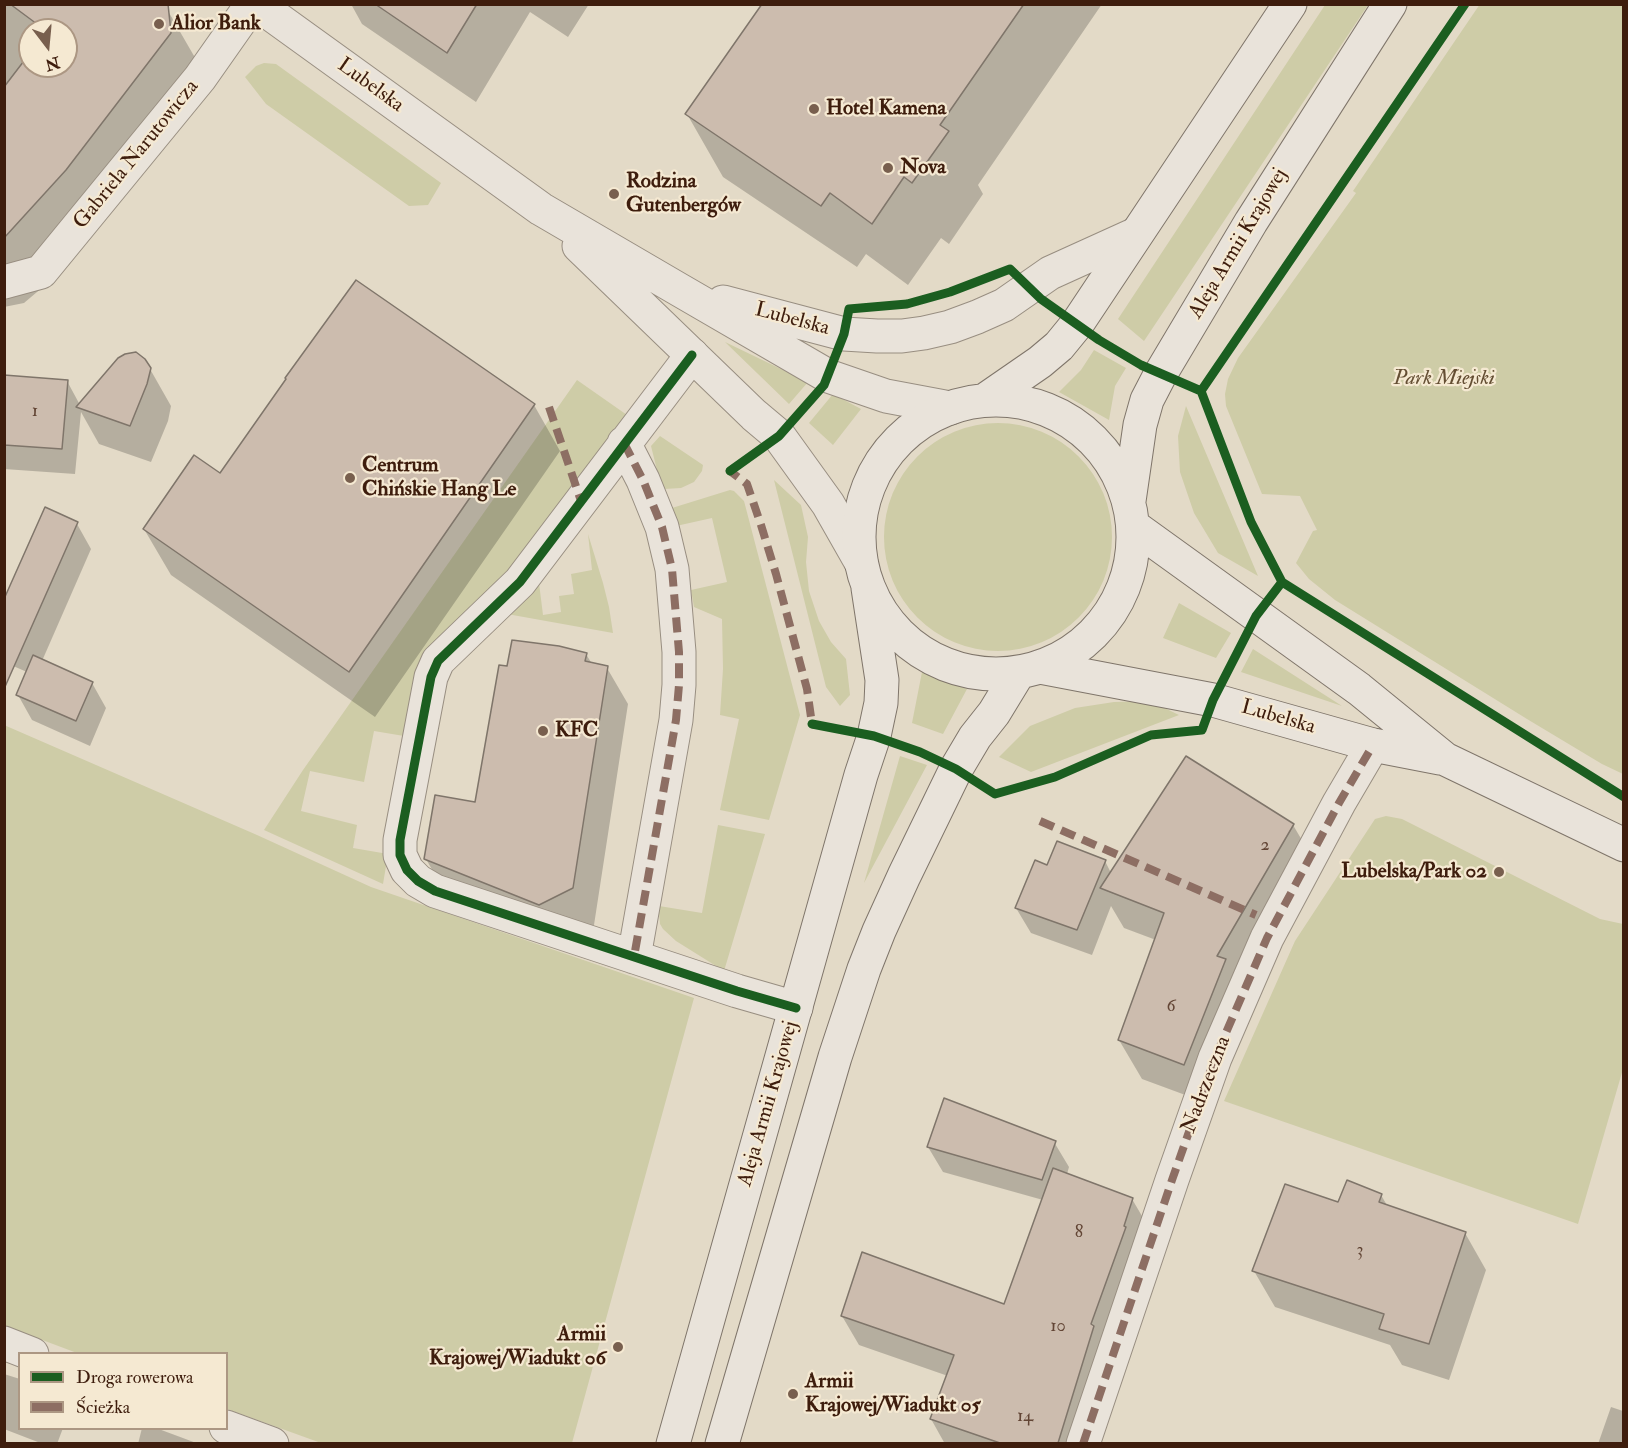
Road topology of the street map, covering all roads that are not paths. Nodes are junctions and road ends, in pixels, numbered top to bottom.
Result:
1 (252, 4) edge
2 (257, 4) edge
3 (1290, 4) edge
4 (1390, 4) edge
5 (541, 209) junction
6 (1136, 234) junction
7 (4, 282) edge
8 (678, 289) junction
9 (692, 355) junction
10 (985, 400) junction
11 (950, 408) junction
12 (624, 443) junction
13 (1131, 514) junction
14 (865, 575) junction
15 (1029, 669) junction
16 (1373, 745) junction
17 (1445, 759) junction
18 (1623, 845) edge
19 (634, 957) junction
20 (796, 1008) junction
21 (4, 1343) edge
22 (29, 1352) edge
23 (228, 1428) edge
24 (272, 1443) edge
25 (673, 1443) edge
26 (722, 1443) edge
27 (1083, 1443) edge

1 - 7 main road, Gabriela Narutowicza
2 - 5 main road, Lubelska
3 - 6 main road
4 - 13 main road, Aleja Armii Krajowej
5 - 8 main road, Lubelska
5 - 9 main road, Lubelska
6 - 8 main road, Lubelska
6 - 10 main road
8 - 11 main road, Lubelska
9 - 12 main road
9 - 14 main road, Lubelska
10 - 11 main road
10 - 13 main road
11 - 14 main road, Aleja Armii Krajowej
12 - 19 main road
12 - 19 main road
13 - 15 main road, Aleja Armii Krajowej
13 - 17 main road, Lubelska
14 - 15 main road, Lubelska
14 - 20 main road, Aleja Armii Krajowej
15 - 16 main road, Lubelska
15 - 26 main road
16 - 17 main road, Lubelska
16 - 27 main road, Nadrzeczna
17 - 18 main road, Lubelska
19 - 20 main road
20 - 25 main road, Aleja Armii Krajowej
21 - 22 main road
23 - 24 main road

